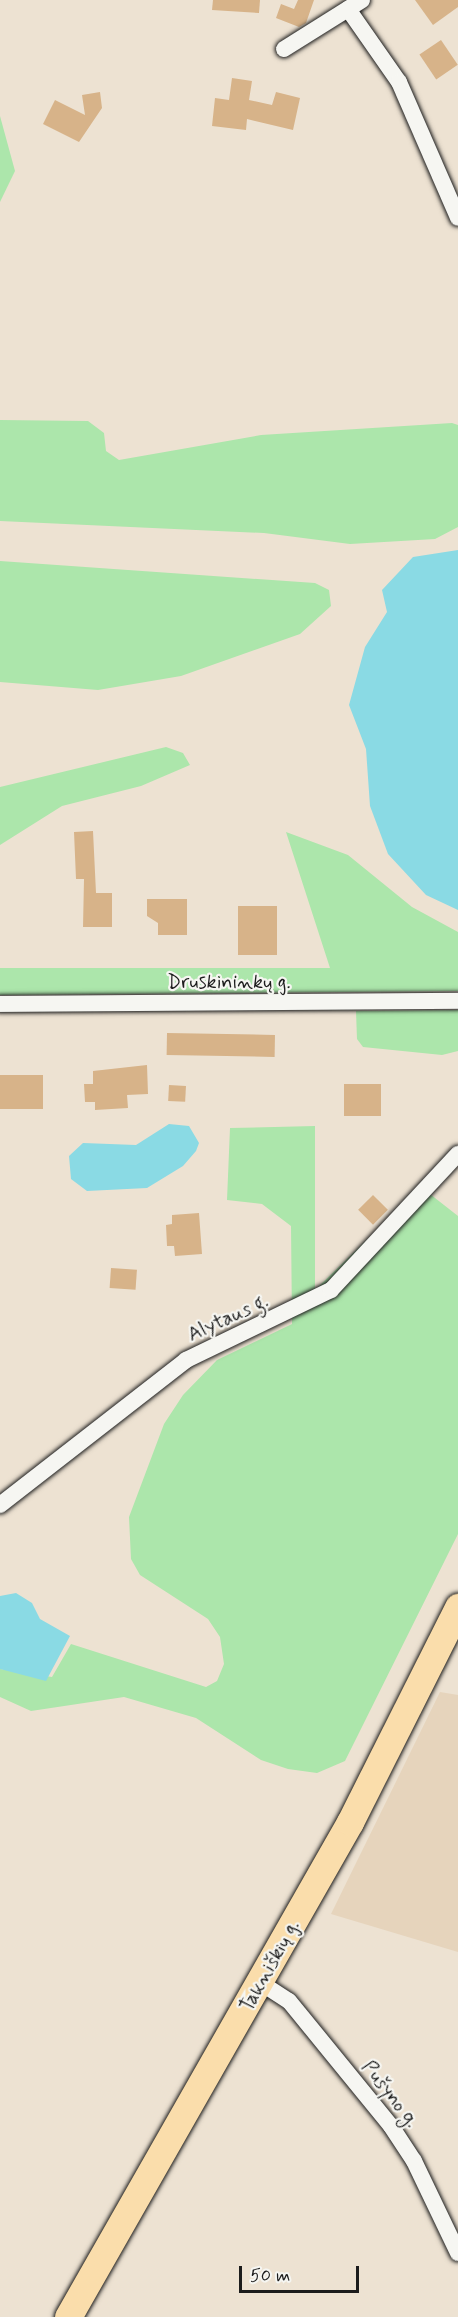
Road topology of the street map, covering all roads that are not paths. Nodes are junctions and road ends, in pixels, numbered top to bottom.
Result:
1 (355, 4) edge
2 (284, 49) dead end
3 (458, 218) edge
4 (458, 1001) edge
5 (0, 1004) edge
6 (458, 1154) edge
7 (0, 1505) edge
8 (458, 1607) edge
9 (261, 1983) junction
10 (458, 2253) edge
11 (68, 2317) edge

1 - 2 street
1 - 3 street
4 - 5 street, Druskininkų g.
6 - 7 street, Alytaus g.
8 - 9 main road, Takniškių g.
9 - 10 street, Pušyno g.
9 - 11 main road, Takniškių g.

